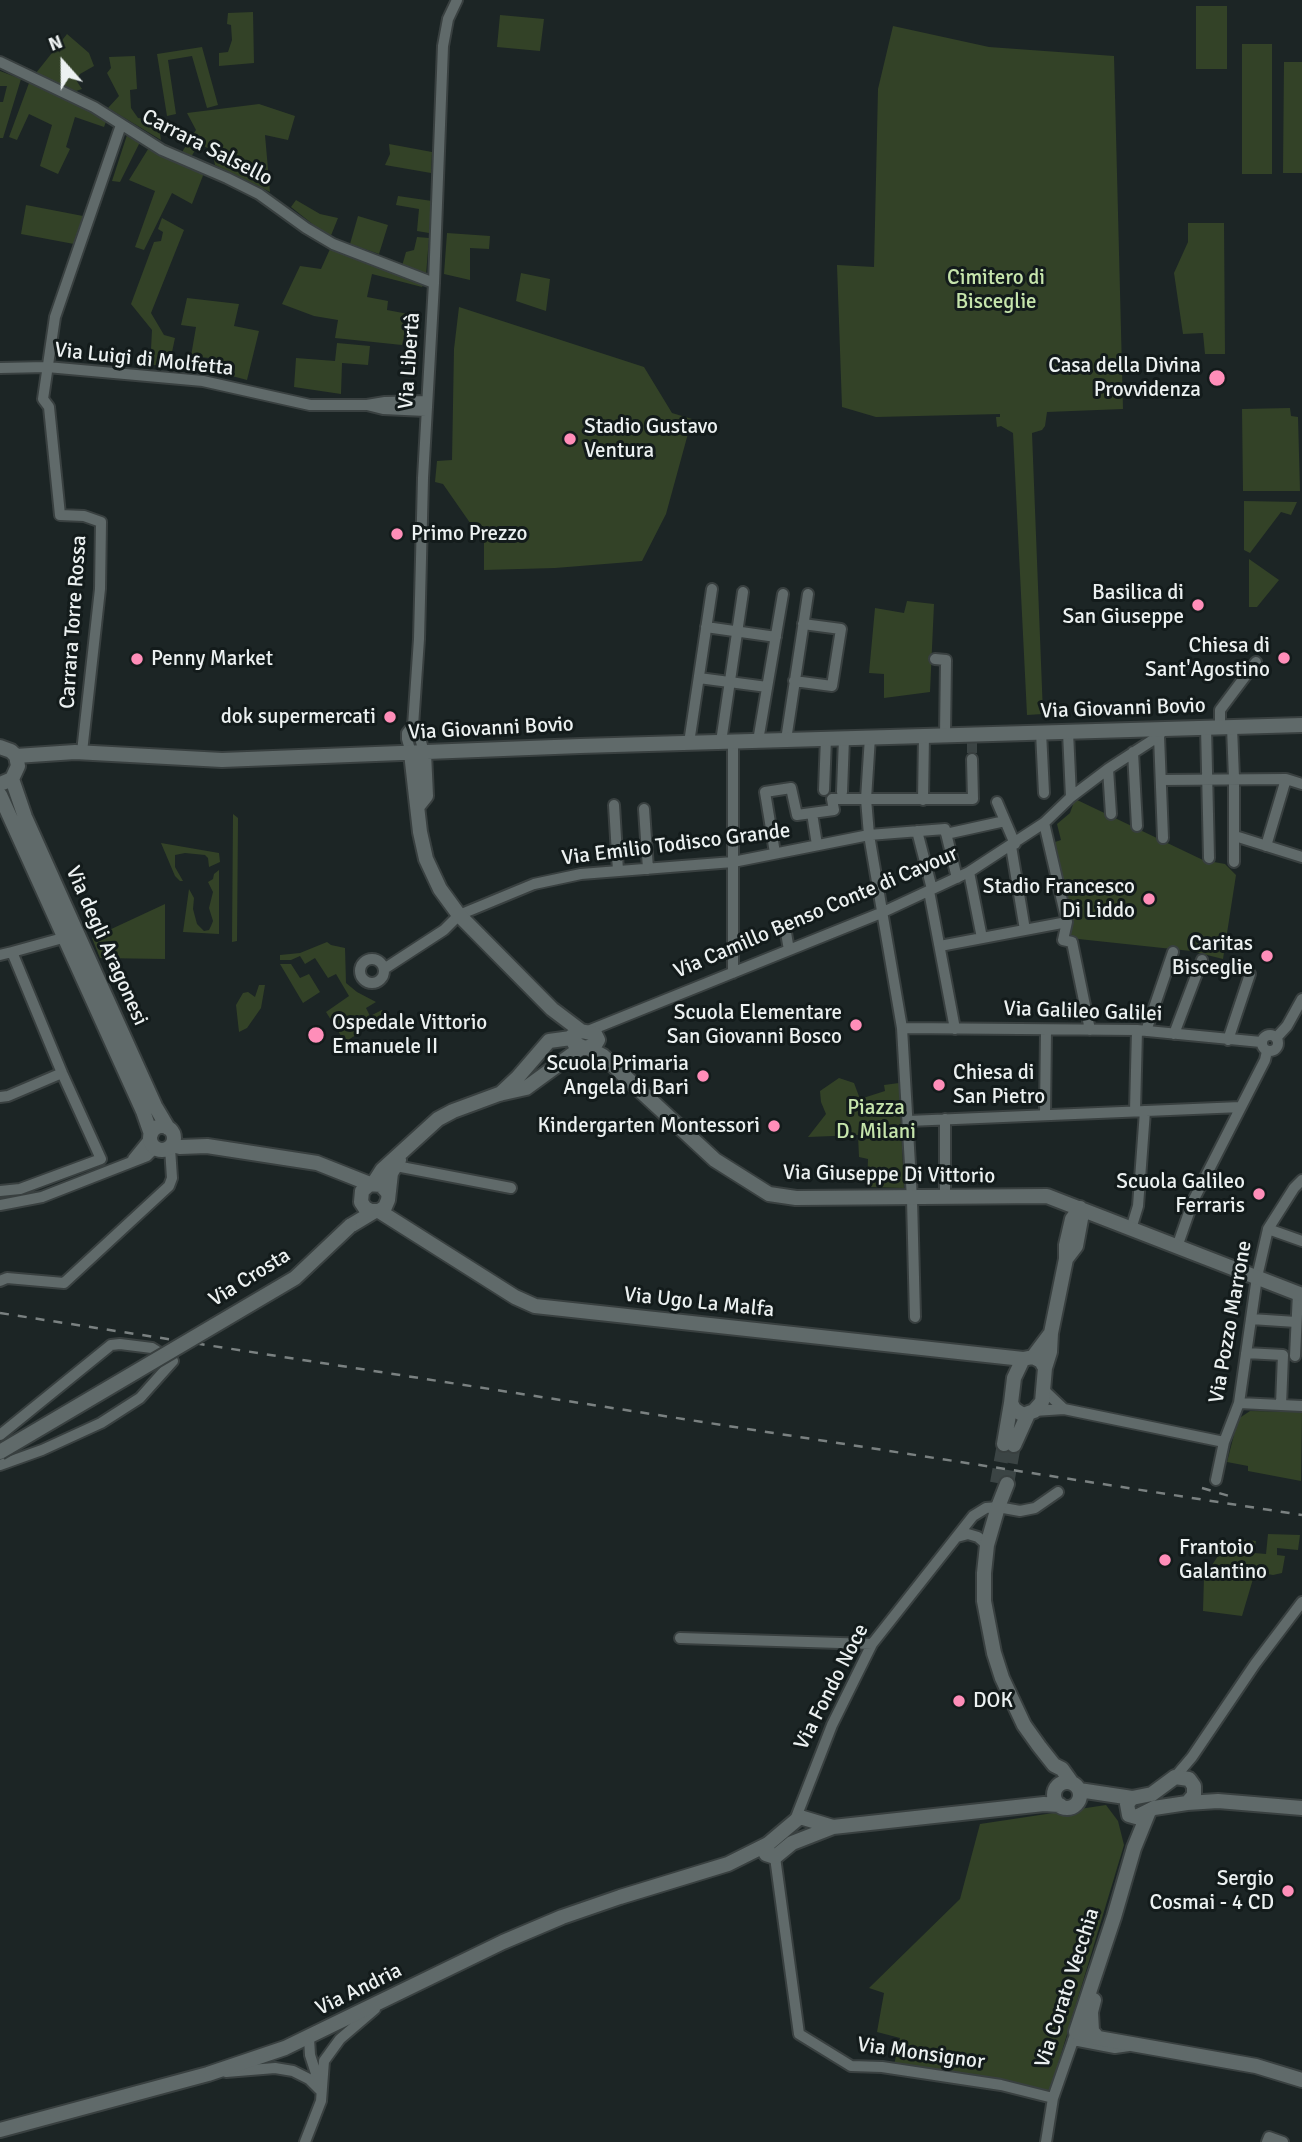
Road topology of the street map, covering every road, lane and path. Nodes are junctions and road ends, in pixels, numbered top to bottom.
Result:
1 (453, 1) edge
2 (0, 62) edge
3 (121, 125) junction
4 (434, 283) junction
5 (47, 367) junction
6 (0, 368) edge
7 (426, 406) junction
8 (712, 589) dead end
9 (743, 592) dead end
10 (783, 594) dead end
11 (808, 594) dead end
12 (803, 624) junction
13 (706, 626) junction
14 (737, 631) junction
15 (776, 637) junction
16 (934, 659) dead end
17 (1256, 662) dead end
18 (699, 678) junction
19 (794, 681) junction
20 (730, 682) junction
21 (767, 687) junction
22 (1300, 723) edge
23 (1220, 727) junction
24 (1041, 732) junction
25 (1068, 732) junction
26 (1161, 732) junction
27 (925, 735) junction
28 (946, 735) junction
29 (844, 737) junction
30 (870, 737) junction
31 (826, 738) junction
32 (786, 740) junction
33 (758, 741) junction
34 (727, 742) junction
35 (689, 743) junction
36 (0, 747) edge
37 (79, 752) junction
38 (1133, 752) junction
39 (418, 753) junction
40 (972, 759) tunnel mouth
41 (1108, 769) junction
42 (11, 771) edge
43 (1234, 778) junction
44 (1207, 779) junction
45 (1286, 779) junction
46 (1162, 780) junction
47 (1302, 784) edge
48 (824, 790) dead end
49 (842, 793) dead end
50 (1044, 793) dead end
51 (0, 795) edge
52 (1071, 797) junction
53 (866, 799) junction
54 (923, 800) junction
55 (997, 802) dead end
56 (614, 805) dead end
57 (644, 809) dead end
58 (811, 813) junction
59 (1111, 814) dead end
60 (1004, 821) junction
61 (1044, 823) junction
62 (1138, 826) dead end
63 (917, 831) junction
64 (945, 832) junction
65 (869, 835) junction
66 (1235, 836) junction
67 (1163, 838) dead end
68 (817, 845) junction
69 (1013, 845) junction
70 (1266, 846) junction
71 (775, 853) junction
72 (1302, 857) edge
73 (1209, 858) dead end
74 (733, 862) junction
75 (1234, 862) dead end
76 (648, 869) junction
77 (618, 871) junction
78 (969, 872) junction
79 (957, 878) junction
80 (930, 890) junction
81 (881, 913) junction
82 (459, 915) junction
83 (1067, 922) junction
84 (785, 927) dead end
85 (1025, 930) junction
86 (70, 936) junction
87 (982, 938) junction
88 (940, 946) junction
89 (789, 950) junction
90 (12, 952) junction
91 (1173, 952) dead end
92 (0, 955) edge
93 (1202, 960) dead end
94 (384, 969) dead end
95 (733, 973) junction
96 (1250, 974) dead end
97 (1302, 999) edge
98 (555, 1012) junction
99 (902, 1028) junction
100 (955, 1029) junction
101 (1046, 1030) junction
102 (1090, 1030) junction
103 (1141, 1031) junction
104 (1174, 1034) junction
105 (1228, 1040) junction
106 (549, 1041) junction
107 (586, 1041) junction
108 (1264, 1047) junction
109 (62, 1073) junction
110 (499, 1094) junction
111 (0, 1097) edge
112 (1241, 1107) junction
113 (1140, 1111) junction
114 (1045, 1115) junction
115 (945, 1119) junction
116 (908, 1121) junction
117 (162, 1140) junction
118 (399, 1160) junction
119 (1302, 1180) edge
120 (511, 1188) dead end
121 (0, 1191) edge
122 (388, 1195) junction
123 (370, 1198) junction
124 (945, 1198) junction
125 (912, 1199) junction
126 (0, 1205) edge
127 (1080, 1209) junction
128 (1268, 1228) junction
129 (1131, 1229) junction
130 (414, 1234) junction
131 (1302, 1241) edge
132 (1177, 1247) junction
133 (1257, 1278) junction
134 (0, 1281) edge
135 (1300, 1294) edge
136 (915, 1317) dead end
137 (1251, 1319) junction
138 (1296, 1322) junction
139 (1051, 1333) junction
140 (1246, 1353) junction
141 (998, 1356) junction
142 (1293, 1356) edge
143 (1028, 1358) junction
144 (1045, 1368) junction
145 (1014, 1378) junction
146 (1044, 1390) junction
147 (1011, 1403) junction
148 (1239, 1403) junction
149 (1282, 1405) junction
150 (1302, 1406) edge
151 (1064, 1409) junction
152 (1031, 1412) junction
153 (0, 1435) edge
154 (1224, 1442) junction
155 (0, 1452) edge
156 (0, 1465) edge
157 (1216, 1480) dead end
158 (1002, 1483) tunnel mouth
159 (1058, 1492) dead end
160 (998, 1507) junction
161 (957, 1537) junction
162 (988, 1545) junction
163 (1302, 1602) edge
164 (680, 1638) dead end
165 (872, 1644) junction
166 (1192, 1757) junction
167 (1054, 1765) junction
168 (1175, 1777) junction
169 (1193, 1784) junction
170 (1076, 1792) junction
171 (1054, 1798) junction
172 (1218, 1801) junction
173 (1187, 1803) junction
174 (1129, 1808) junction
175 (1302, 1808) edge
176 (1149, 1811) junction
177 (795, 1820) junction
178 (812, 1821) junction
179 (833, 1827) junction
180 (811, 1837) junction
181 (1134, 1848) junction
182 (772, 1853) junction
183 (1104, 1948) junction
184 (387, 1999) junction
185 (1074, 2036) junction
186 (309, 2038) junction
187 (1098, 2038) junction
188 (1135, 2044) junction
189 (324, 2061) junction
190 (208, 2074) junction
191 (1302, 2080) edge
192 (321, 2091) junction
193 (1053, 2098) junction
194 (0, 2130) edge
195 (305, 2142) edge
196 (1046, 2142) edge
197 (1267, 2142) edge
198 (1283, 2142) edge

1 - 4 street, Via Libertà
2 - 3 street, Carrara Salsello
3 - 4 street, Carrara Salsello
3 - 5 street, Carrara Torre Rossa
4 - 7 street, Via Libertà
5 - 6 street, Via Luigi di Molfetta
5 - 7 street, Via Luigi di Molfetta
5 - 37 street, Carrara Torre Rossa
7 - 39 street, Via Libertà
8 - 13 street
9 - 14 street
10 - 15 street
11 - 12 street
12 - 19 street
12 - 19 street
13 - 14 street
13 - 18 street
14 - 15 street
14 - 20 street
15 - 21 street
16 - 28 street
17 - 23 street
18 - 20 street
18 - 35 street
19 - 32 street
20 - 21 street
20 - 34 street
21 - 33 street
22 - 23 street, Via Giovanni Bovio
23 - 26 street, Via Giovanni Bovio
23 - 43 street
23 - 44 street
24 - 25 street, Via Giovanni Bovio
24 - 28 street, Via Giovanni Bovio
24 - 50 street
25 - 26 street, Via Giovanni Bovio
25 - 52 street
26 - 38 street, Via Camillo Benso Conte di Cavour
26 - 46 street
27 - 28 street, Via Giovanni Bovio
27 - 30 street, Via Giovanni Bovio
27 - 54 street
29 - 30 street, Via Giovanni Bovio
29 - 31 street, Via Giovanni Bovio
29 - 49 street
30 - 53 street
31 - 32 street, Via Giovanni Bovio
31 - 48 street
32 - 33 street, Via Giovanni Bovio
33 - 34 street, Via Giovanni Bovio
34 - 35 street, Via Giovanni Bovio
34 - 74 street
35 - 39 street, Via Giovanni Bovio
36 - 42 street
37 - 39 street, Via Giovanni Bovio
37 - 42 street, Via Giovanni Bovio
38 - 41 street, Via Camillo Benso Conte di Cavour
38 - 62 street
39 - 82 street, Via Giuseppe Di Vittorio
40 - 54 street
41 - 52 street, Via Camillo Benso Conte di Cavour
41 - 59 street
42 - 86 street, Via degli Aragonesi
43 - 44 street
43 - 45 street
43 - 66 street
44 - 46 street
44 - 73 street
45 - 47 street
45 - 70 street
46 - 67 street
51 - 86 street, Via degli Aragonesi
52 - 61 street, Via Camillo Benso Conte di Cavour
53 - 54 street
53 - 58 street
53 - 65 street
55 - 60 street
56 - 77 street
57 - 76 street
58 - 68 street
58 - 71 street
60 - 64 street, Via Emilio Todisco Grande
60 - 69 street
61 - 69 street, Via Camillo Benso Conte di Cavour
61 - 83 street
63 - 64 street, Via Emilio Todisco Grande
63 - 65 street, Via Emilio Todisco Grande
63 - 80 street
64 - 79 street
65 - 68 street, Via Emilio Todisco Grande
65 - 81 street
66 - 70 street
66 - 75 street
68 - 71 street, Via Emilio Todisco Grande
69 - 78 street, Via Camillo Benso Conte di Cavour
69 - 85 street
70 - 72 street
71 - 74 street, Via Emilio Todisco Grande
74 - 76 street, Via Emilio Todisco Grande
74 - 95 street
76 - 77 street, Via Emilio Todisco Grande
77 - 82 street, Via Emilio Todisco Grande
78 - 79 street, Via Camillo Benso Conte di Cavour
78 - 87 street
79 - 80 street, Via Camillo Benso Conte di Cavour
80 - 81 street, Via Camillo Benso Conte di Cavour
80 - 88 street
81 - 89 street, Via Camillo Benso Conte di Cavour
81 - 99 street
82 - 94 street, Via Emilio Todisco Grande
82 - 98 street, Via Giuseppe Di Vittorio
83 - 85 street
83 - 102 street
84 - 89 street
85 - 87 street
86 - 90 street
86 - 117 street, Via degli Aragonesi
87 - 88 street
88 - 100 street
89 - 95 street, Via Camillo Benso Conte di Cavour
90 - 92 street
90 - 109 street
91 - 103 street
93 - 104 street
95 - 107 street, Via Camillo Benso Conte di Cavour
96 - 105 street
97 - 108 street, Via Galileo Galilei
98 - 106 street
98 - 107 street, Via Giuseppe Di Vittorio
99 - 100 street, Via Galileo Galilei
99 - 116 street
100 - 101 street, Via Galileo Galilei
101 - 102 street, Via Galileo Galilei
101 - 114 street
102 - 103 street, Via Galileo Galilei
103 - 104 street, Via Galileo Galilei
103 - 113 street
104 - 105 street, Via Galileo Galilei
105 - 108 street, Via Galileo Galilei
106 - 107 street
106 - 110 street, Via Camillo Benso Conte di Cavour
107 - 110 street, Via Camillo Benso Conte di Cavour
107 - 125 street, Via Giuseppe Di Vittorio
108 - 112 street
109 - 111 street
109 - 121 street
110 - 118 street, Via Camillo Benso Conte di Cavour
112 - 113 street
112 - 132 street
113 - 114 street
113 - 129 street
114 - 115 street
115 - 116 street
115 - 124 street
116 - 125 street
117 - 123 street
117 - 126 street
117 - 134 street
118 - 120 street
118 - 122 street
118 - 123 street
119 - 128 street, Via Pozzo Marrone
122 - 123 street
122 - 130 street
123 - 130 street, Via Ugo La Malfa
123 - 155 street, Via Crosta, bridge
124 - 125 street, Via Giuseppe Di Vittorio
124 - 127 street, Via Giuseppe Di Vittorio
125 - 136 street
127 - 129 street, Via Giuseppe Di Vittorio
127 - 139 street
128 - 131 street
128 - 133 street, Via Pozzo Marrone
129 - 132 street, Via Giuseppe Di Vittorio
130 - 141 street, Via Ugo La Malfa
132 - 133 street, Via Giuseppe Di Vittorio
133 - 135 street, Via Giuseppe Di Vittorio
133 - 137 street, Via Pozzo Marrone
135 - 138 street
137 - 138 street
137 - 140 street, Via Pozzo Marrone
138 - 142 street
139 - 143 street
139 - 144 street
140 - 142 street
140 - 148 street, Via Pozzo Marrone
141 - 143 street, Via Ugo La Malfa
141 - 145 street
142 - 149 street
143 - 144 street
143 - 145 street
144 - 146 street
145 - 147 street
146 - 151 street
146 - 152 street
147 - 152 street
147 - 152 street
148 - 149 street
148 - 154 street, Via Pozzo Marrone
149 - 150 street
151 - 152 street
151 - 154 street
153 - 156 street
154 - 157 street, Via Pozzo Marrone
158 - 160 street
159 - 160 street
160 - 161 street, Via Fondo Noce
160 - 162 street
161 - 162 street
161 - 165 street, Via Fondo Noce
162 - 167 street
163 - 166 street
164 - 165 street
165 - 177 street, Via Fondo Noce
166 - 168 street
166 - 169 street
167 - 170 street
167 - 171 street
168 - 169 street
168 - 174 street
169 - 172 street
169 - 173 street
170 - 171 street
170 - 171 street
170 - 174 street
171 - 179 street
172 - 173 street
172 - 175 street
173 - 176 street
174 - 176 street
174 - 181 street, Via Corato Vecchia
176 - 181 street, Via Corato Vecchia
177 - 178 street
177 - 182 street, Via Fondo Noce
178 - 179 street
178 - 180 street
179 - 180 street
180 - 182 street
181 - 183 street, Via Corato Vecchia
182 - 184 street, Via Andria
182 - 193 street, Via Monsignor
183 - 185 street, Via Corato Vecchia
183 - 187 street
184 - 186 street, Via Andria
184 - 189 street
185 - 187 street
185 - 188 street
185 - 193 street, Via Corato Vecchia
186 - 189 street
186 - 190 street, Via Andria
186 - 192 street
187 - 188 street
188 - 191 street
189 - 192 street
190 - 192 street
190 - 194 street, Via Andria
192 - 195 street
193 - 196 street, Via Corato Vecchia
197 - 198 street

